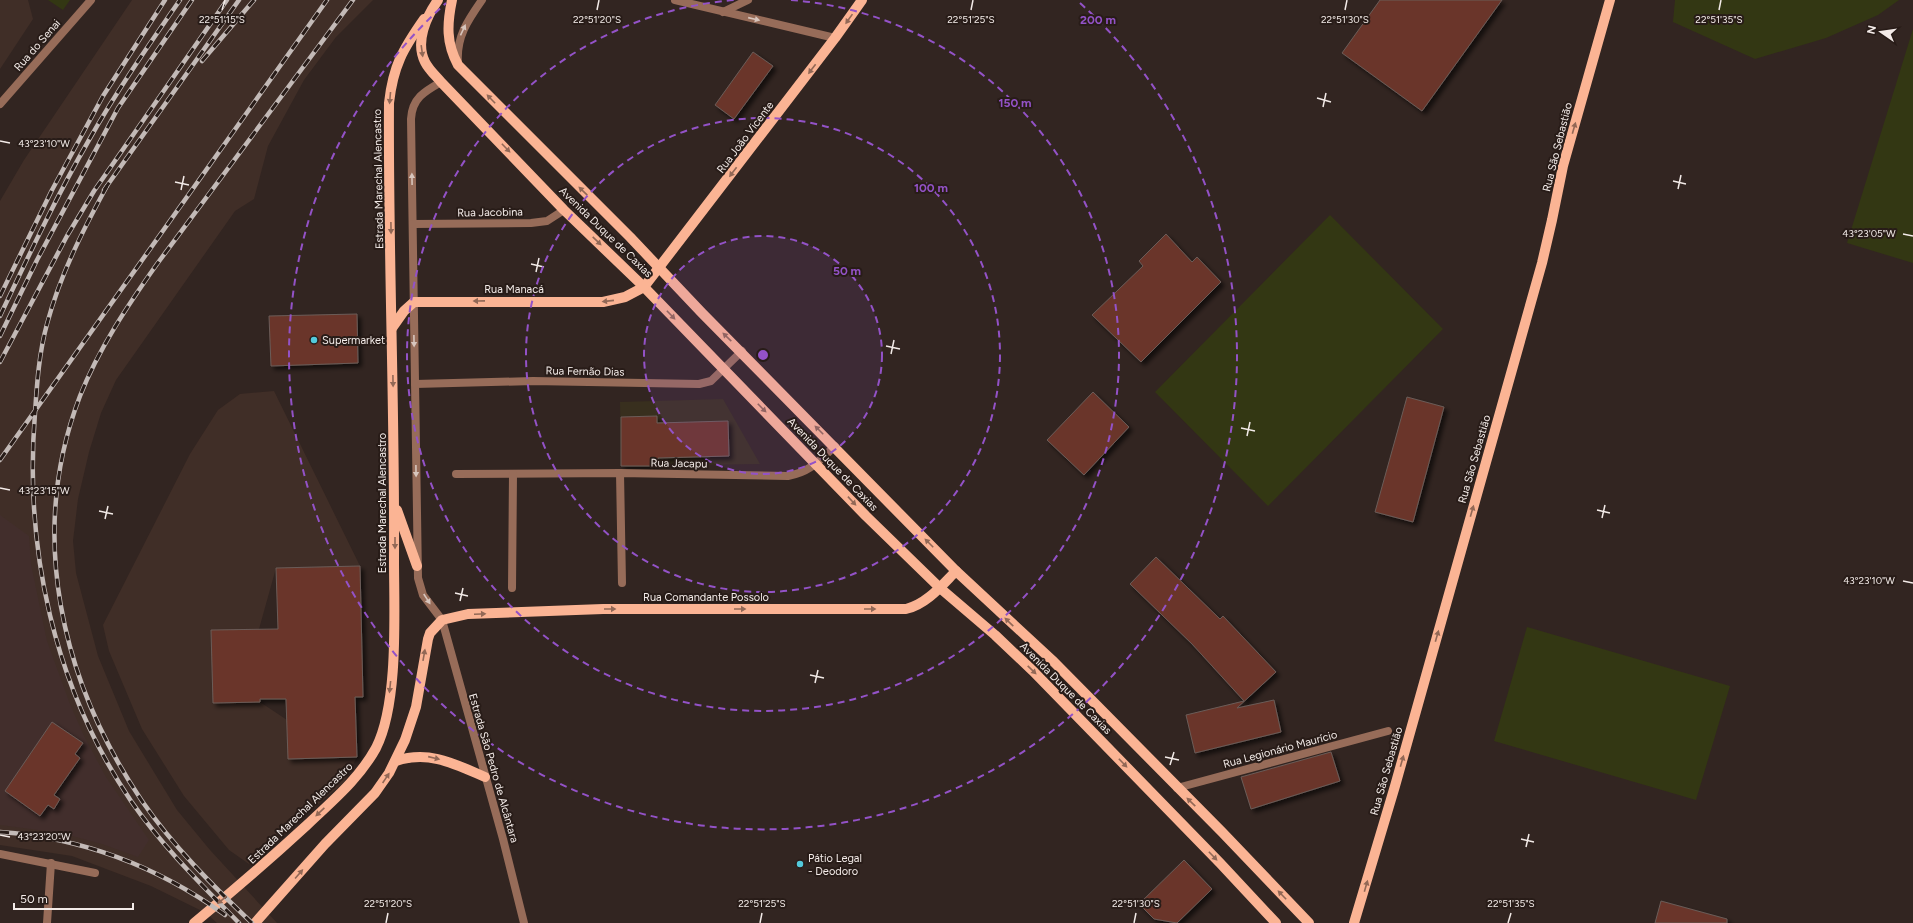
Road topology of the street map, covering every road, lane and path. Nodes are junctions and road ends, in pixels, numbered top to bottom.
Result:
1 (91, 0) edge
2 (438, 0) edge
3 (452, 0) edge
4 (482, 0) edge
5 (675, 0) edge
6 (748, 0) edge
7 (862, 0) edge
8 (1610, 0) edge
9 (723, 12) junction
10 (429, 13) junction
11 (835, 38) junction
12 (458, 65) junction
13 (441, 82) junction
14 (0, 104) edge
15 (564, 210) junction
16 (413, 224) junction
17 (660, 268) junction
18 (644, 287) junction
19 (414, 302) junction
20 (392, 328) junction
21 (742, 351) junction
22 (724, 370) junction
23 (415, 384) junction
24 (835, 446) junction
25 (817, 464) junction
26 (620, 473) junction
27 (456, 474) dead end
28 (513, 474) junction
29 (395, 504) junction
30 (417, 566) junction
31 (956, 571) junction
32 (622, 583) dead end
33 (512, 588) dead end
34 (940, 588) junction
35 (442, 620) junction
36 (1388, 730) dead end
37 (396, 761) junction
38 (485, 777) junction
39 (1177, 788) junction
40 (0, 854) edge
41 (51, 864) junction
42 (95, 873) dead end
43 (47, 923) edge
44 (194, 923) edge
45 (255, 923) edge
46 (524, 923) edge
47 (1276, 923) edge
48 (1309, 923) edge
49 (1354, 923) edge

1 - 14 street, Rua do Senai
2 - 10 main road, Avenida Duque de Caxias
3 - 12 main road, Avenida Duque de Caxias
12 -> 4 street
5 - 9 street
6 - 9 street
7 -> 11 main road, Rua João Vicente
49 -> 8 main road, Rua São Sebastião
9 -> 11 street
10 -> 13 main road, Avenida Duque de Caxias
10 -> 20 main road, Estrada Marechal Alencastro
11 -> 17 main road, Rua João Vicente
17 -> 12 main road, Avenida Duque de Caxias
13 -> 15 main road, Avenida Duque de Caxias
16 -> 13 street
15 - 16 street, Rua Jacobina
15 -> 18 main road, Avenida Duque de Caxias
16 - 19 street
17 - 18 main road, Rua João Vicente
21 -> 17 main road, Avenida Duque de Caxias
18 -> 19 main road, Rua Manacá
18 -> 22 main road, Avenida Duque de Caxias
19 - 20 main road
19 -> 23 street
20 -> 29 main road, Estrada Marechal Alencastro
21 - 22 street, Rua Fernão Dias
24 -> 21 main road, Avenida Duque de Caxias
22 - 23 street, Rua Fernão Dias
22 -> 25 main road, Avenida Duque de Caxias
23 -> 30 street
24 - 25 street, Rua Jacapu
31 -> 24 main road, Avenida Duque de Caxias
25 - 26 street, Rua Jacapu
25 -> 34 main road, Avenida Duque de Caxias
26 - 28 street, Rua Jacapu
26 - 32 street
27 - 28 street, Rua Jacapu
28 - 33 street
29 - 30 main road
29 -> 44 main road, Estrada Marechal Alencastro
30 -> 35 street
31 - 34 main road, Rua Comandante Possolo
39 -> 31 main road, Avenida Duque de Caxias
35 -> 34 main road, Rua Comandante Possolo
34 -> 47 main road, Avenida Duque de Caxias
37 -> 35 main road
35 - 38 street, Estrada São Pedro de Alcântara
36 - 39 street, Rua Legionário Maurício
37 -> 38 main road
45 -> 37 main road
38 - 46 street, Estrada São Pedro de Alcântara
48 -> 39 main road, Avenida Duque de Caxias
40 - 41 street
41 - 42 street
41 - 43 street

